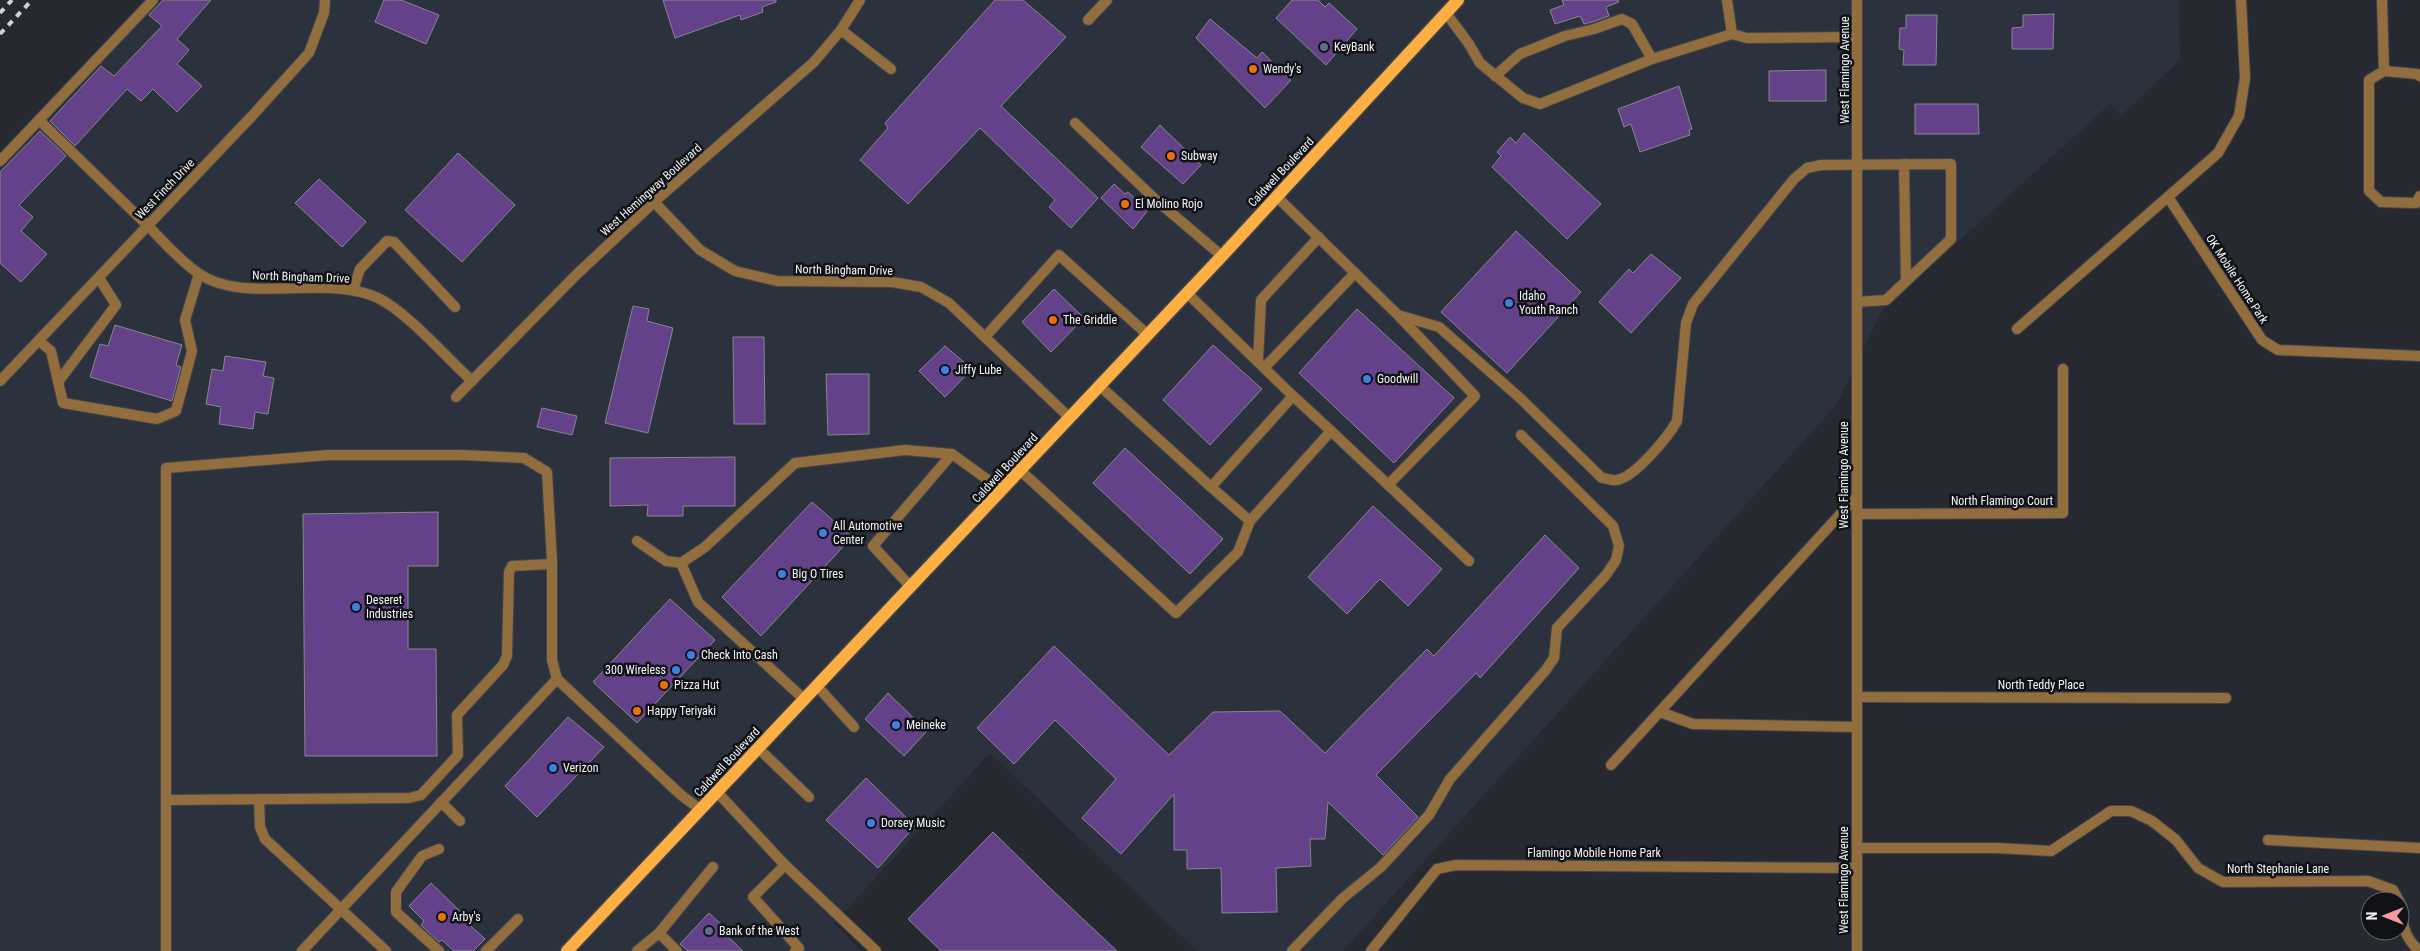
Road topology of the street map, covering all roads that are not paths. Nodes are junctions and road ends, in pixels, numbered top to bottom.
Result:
1 (153, 0) edge
2 (325, 0) edge
3 (860, 0) edge
4 (1107, 0) edge
5 (1448, 0) edge
6 (1458, 0) edge
7 (1727, 0) edge
8 (1857, 0) edge
9 (2241, 0) edge
10 (2382, 0) edge
11 (1446, 13) junction
12 (1088, 20) dead end
13 (841, 30) junction
14 (1732, 34) junction
15 (1857, 37) junction
16 (1652, 59) junction
17 (891, 69) dead end
18 (2384, 72) junction
19 (1495, 76) junction
20 (2420, 76) edge
21 (39, 120) junction
22 (1075, 123) dead end
23 (0, 161) edge
24 (1857, 164) junction
25 (1904, 164) junction
26 (2420, 196) edge
27 (1277, 197) junction
28 (2168, 197) junction
29 (654, 202) junction
30 (148, 226) junction
31 (1319, 237) junction
32 (1222, 256) junction
33 (1355, 273) junction
34 (198, 274) junction
35 (99, 278) junction
36 (1906, 281) junction
37 (353, 290) junction
38 (1187, 293) junction
39 (1857, 302) junction
40 (455, 308) dead end
41 (1398, 315) junction
42 (2018, 329) dead end
43 (1148, 335) junction
44 (985, 337) junction
45 (39, 341) junction
46 (2420, 356) edge
47 (1261, 364) junction
48 (2063, 369) dead end
49 (472, 381) junction
50 (0, 382) edge
51 (58, 382) junction
52 (1100, 386) junction
53 (1293, 396) junction
54 (456, 397) dead end
55 (1070, 418) junction
56 (1331, 431) junction
57 (1521, 435) dead end
58 (952, 454) junction
59 (1021, 471) junction
60 (1388, 485) junction
61 (1211, 487) junction
62 (1002, 490) junction
63 (1857, 496) junction
64 (1857, 514) junction
65 (1250, 521) junction
66 (638, 540) dead end
67 (1469, 561) dead end
68 (681, 563) junction
69 (552, 564) junction
70 (911, 587) junction
71 (557, 679) junction
72 (817, 686) junction
73 (1857, 696) junction
74 (2226, 698) dead end
75 (805, 700) junction
76 (1660, 712) junction
77 (854, 726) dead end
78 (1857, 727) junction
79 (759, 749) junction
80 (1611, 766) dead end
81 (717, 792) junction
82 (809, 797) dead end
83 (259, 799) junction
84 (166, 800) junction
85 (442, 802) junction
86 (701, 810) junction
87 (460, 821) dead end
88 (2268, 840) dead end
89 (1857, 848) junction
90 (2420, 848) edge
91 (439, 849) dead end
92 (785, 865) junction
93 (713, 867) dead end
94 (1857, 868) junction
95 (2394, 891) edge
96 (341, 910) junction
97 (518, 918) dead end
98 (659, 933) junction
99 (2410, 940) edge
100 (166, 951) edge
101 (302, 951) edge
102 (386, 951) edge
103 (439, 951) edge
104 (486, 951) edge
105 (567, 951) edge
106 (637, 951) edge
107 (677, 951) edge
108 (795, 951) edge
109 (876, 951) edge
110 (1292, 951) edge
111 (1371, 951) edge
112 (1857, 951) edge
113 (2419, 951) edge

1 - 21 street
2 - 30 street, West Finch Drive
3 - 13 street, West Hemingway Boulevard
4 - 12 street
5 - 11 main road
6 - 11 main road, Caldwell Boulevard
7 - 14 street
8 - 15 street, West Flamingo Avenue
9 - 28 street
10 - 18 street
11 - 19 street
11 - 27 main road, Caldwell Boulevard
13 - 17 street
13 - 29 street, West Hemingway Boulevard
14 - 15 street
14 - 16 street
15 - 24 street, West Flamingo Avenue
16 - 19 street
16 - 19 street
18 - 20 street
18 - 26 street
21 - 23 street
21 - 30 street, North Bingham Drive
22 - 32 street
24 - 25 street
24 - 39 street, West Flamingo Avenue
24 - 41 street
25 - 36 street
25 - 36 street
27 - 31 street
27 - 32 main road, Caldwell Boulevard
28 - 42 street
28 - 46 street, OK Mobile Home Park
29 - 44 street, North Bingham Drive
29 - 49 street, West Hemingway Boulevard
30 - 34 street, North Bingham Drive
30 - 35 street, West Finch Drive
31 - 33 street
31 - 47 street
32 - 38 main road, Caldwell Boulevard
33 - 41 street
33 - 47 street
34 - 37 street, North Bingham Drive
34 - 51 street
35 - 45 street, West Finch Drive
35 - 51 street
36 - 39 street
37 - 40 street
37 - 49 street, North Bingham Drive
38 - 43 main road, Caldwell Boulevard
38 - 47 street
39 - 63 street, West Flamingo Avenue
41 - 60 street
43 - 44 street
43 - 52 main road, Caldwell Boulevard
44 - 55 street, North Bingham Drive
45 - 50 street, West Finch Drive
45 - 51 street
47 - 53 street
48 - 64 street, North Flamingo Court
49 - 54 street, West Hemingway Boulevard
52 - 55 main road, Caldwell Boulevard
52 - 61 street
53 - 56 street
53 - 61 street
55 - 59 main road, Caldwell Boulevard
56 - 60 street
56 - 65 street
57 - 110 street
58 - 62 street
58 - 68 street
58 - 70 street
59 - 62 main road, Caldwell Boulevard
59 - 65 street
60 - 67 street
61 - 65 street
62 - 70 main road, Caldwell Boulevard
63 - 64 street, West Flamingo Avenue
63 - 76 street
64 - 73 street, West Flamingo Avenue
66 - 68 street
68 - 75 street
69 - 71 street
69 - 83 street
69 - 84 street
70 - 72 main road, Caldwell Boulevard
71 - 85 street
71 - 86 street
72 - 75 main road, Caldwell Boulevard
72 - 77 street
73 - 74 street, North Teddy Place
73 - 78 street, West Flamingo Avenue
75 - 79 main road, Caldwell Boulevard
76 - 78 street
76 - 80 street
78 - 89 street, West Flamingo Avenue
79 - 81 main road, Caldwell Boulevard
79 - 82 street
81 - 86 main road, Caldwell Boulevard
81 - 92 street
83 - 84 street
83 - 96 street
84 - 100 street
85 - 87 street
85 - 96 street
86 - 105 main road, Caldwell Boulevard
88 - 90 street
89 - 94 street, West Flamingo Avenue
89 - 95 street, North Stephanie Lane
91 - 103 street
92 - 108 street
92 - 109 street
93 - 98 street
94 - 111 street, Flamingo Mobile Home Park
94 - 112 street, West Flamingo Avenue
96 - 101 street
96 - 102 street
97 - 104 street
98 - 106 street
98 - 107 street
99 - 113 street, North Stephanie Lane

